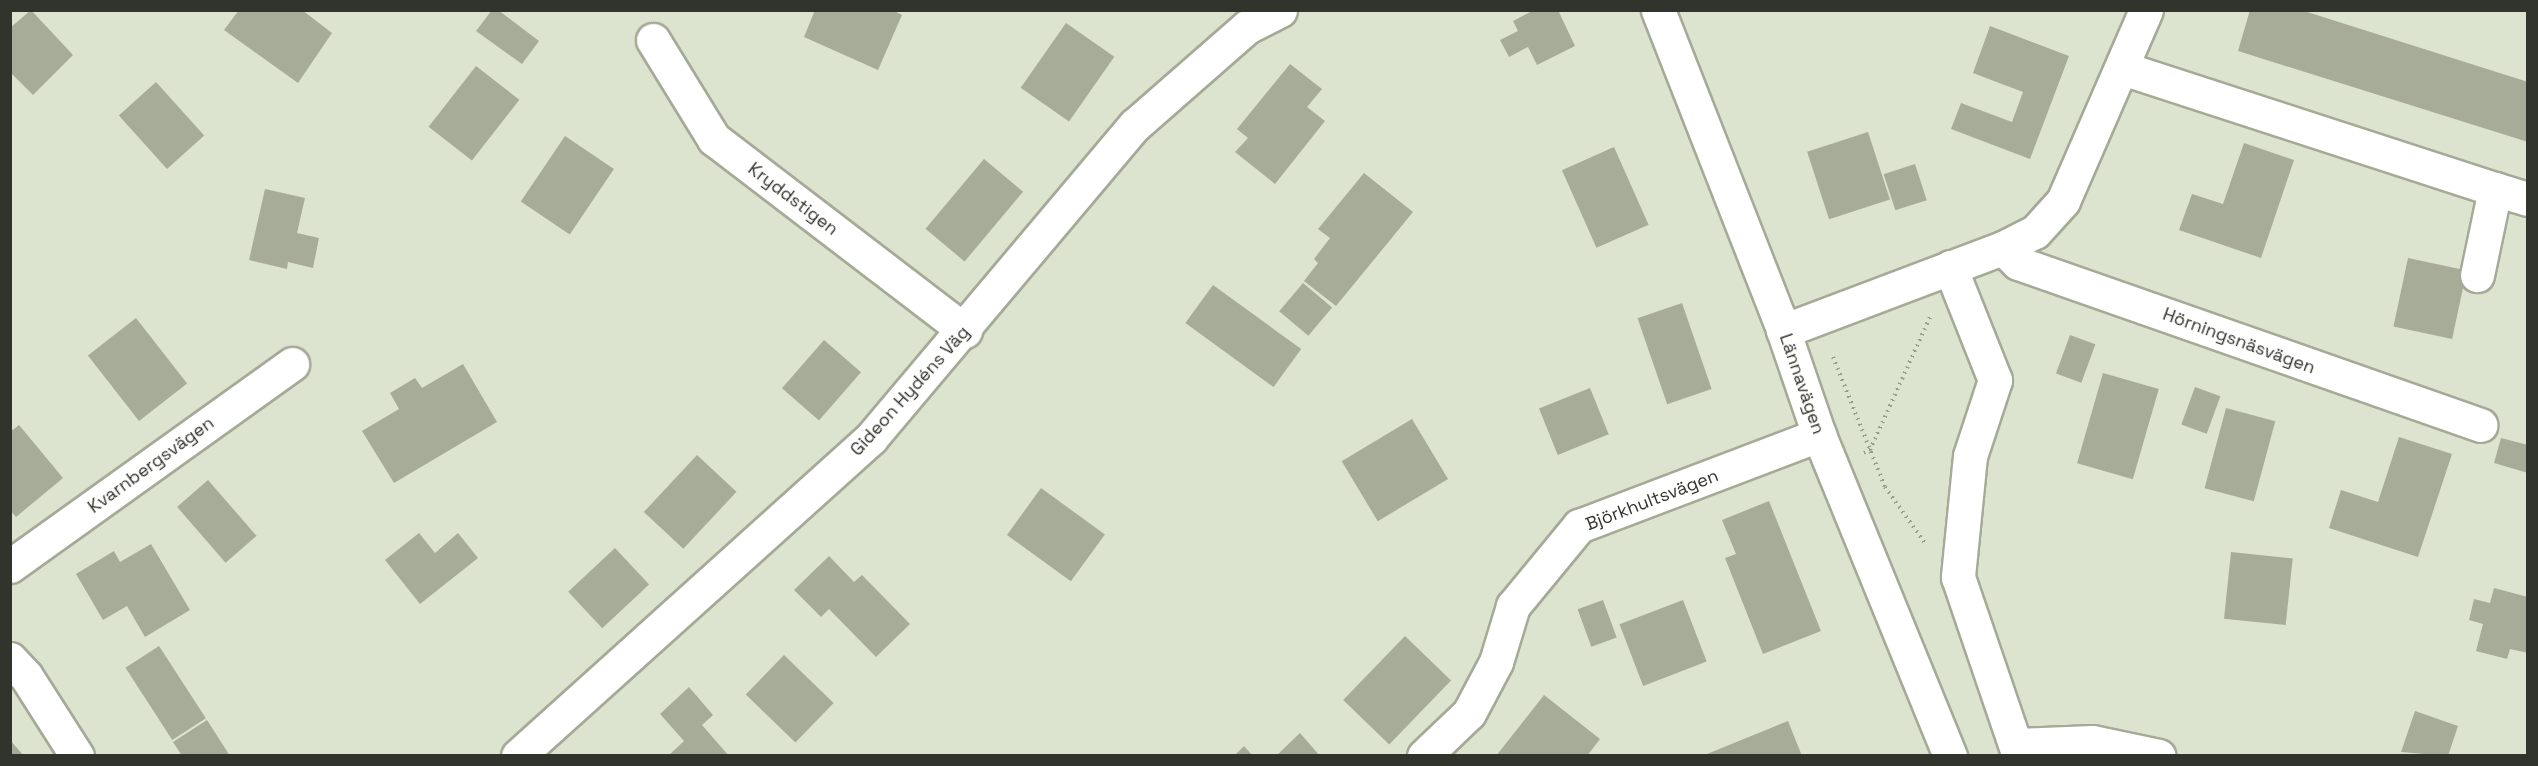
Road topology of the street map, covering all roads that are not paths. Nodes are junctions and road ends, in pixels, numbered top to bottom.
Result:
1 (1280, 10) edge
2 (1658, 10) edge
3 (2146, 10) edge
4 (653, 40) dead end
5 (2122, 68) junction
6 (2495, 189) junction
7 (2528, 199) edge
8 (2003, 248) junction
9 (1950, 267) junction
10 (2477, 275) dead end
11 (965, 331) junction
12 (1783, 331) junction
13 (292, 364) dead end
14 (2480, 425) dead end
15 (1819, 435) junction
16 (10, 566) edge
17 (10, 659) edge
18 (2018, 750) edge
19 (77, 756) edge
20 (518, 756) edge
21 (1424, 756) edge
22 (1950, 756) edge
23 (2159, 756) edge

1 - 11 street, Gideon Hydéns Väg
2 - 12 street, Lännavägen
3 - 5 street
4 - 11 street, Kryddstigen
5 - 6 street
5 - 8 street
6 - 7 street
6 - 10 street
8 - 9 street
8 - 14 street, Hörningsnäsvägen
9 - 12 street
9 - 18 street
11 - 20 street, Gideon Hydéns Väg
12 - 15 street, Lännavägen
13 - 16 street, Kvarnbergsvägen
15 - 21 street, Björkhultsvägen
15 - 22 street, Lännavägen
17 - 19 street
18 - 23 street

